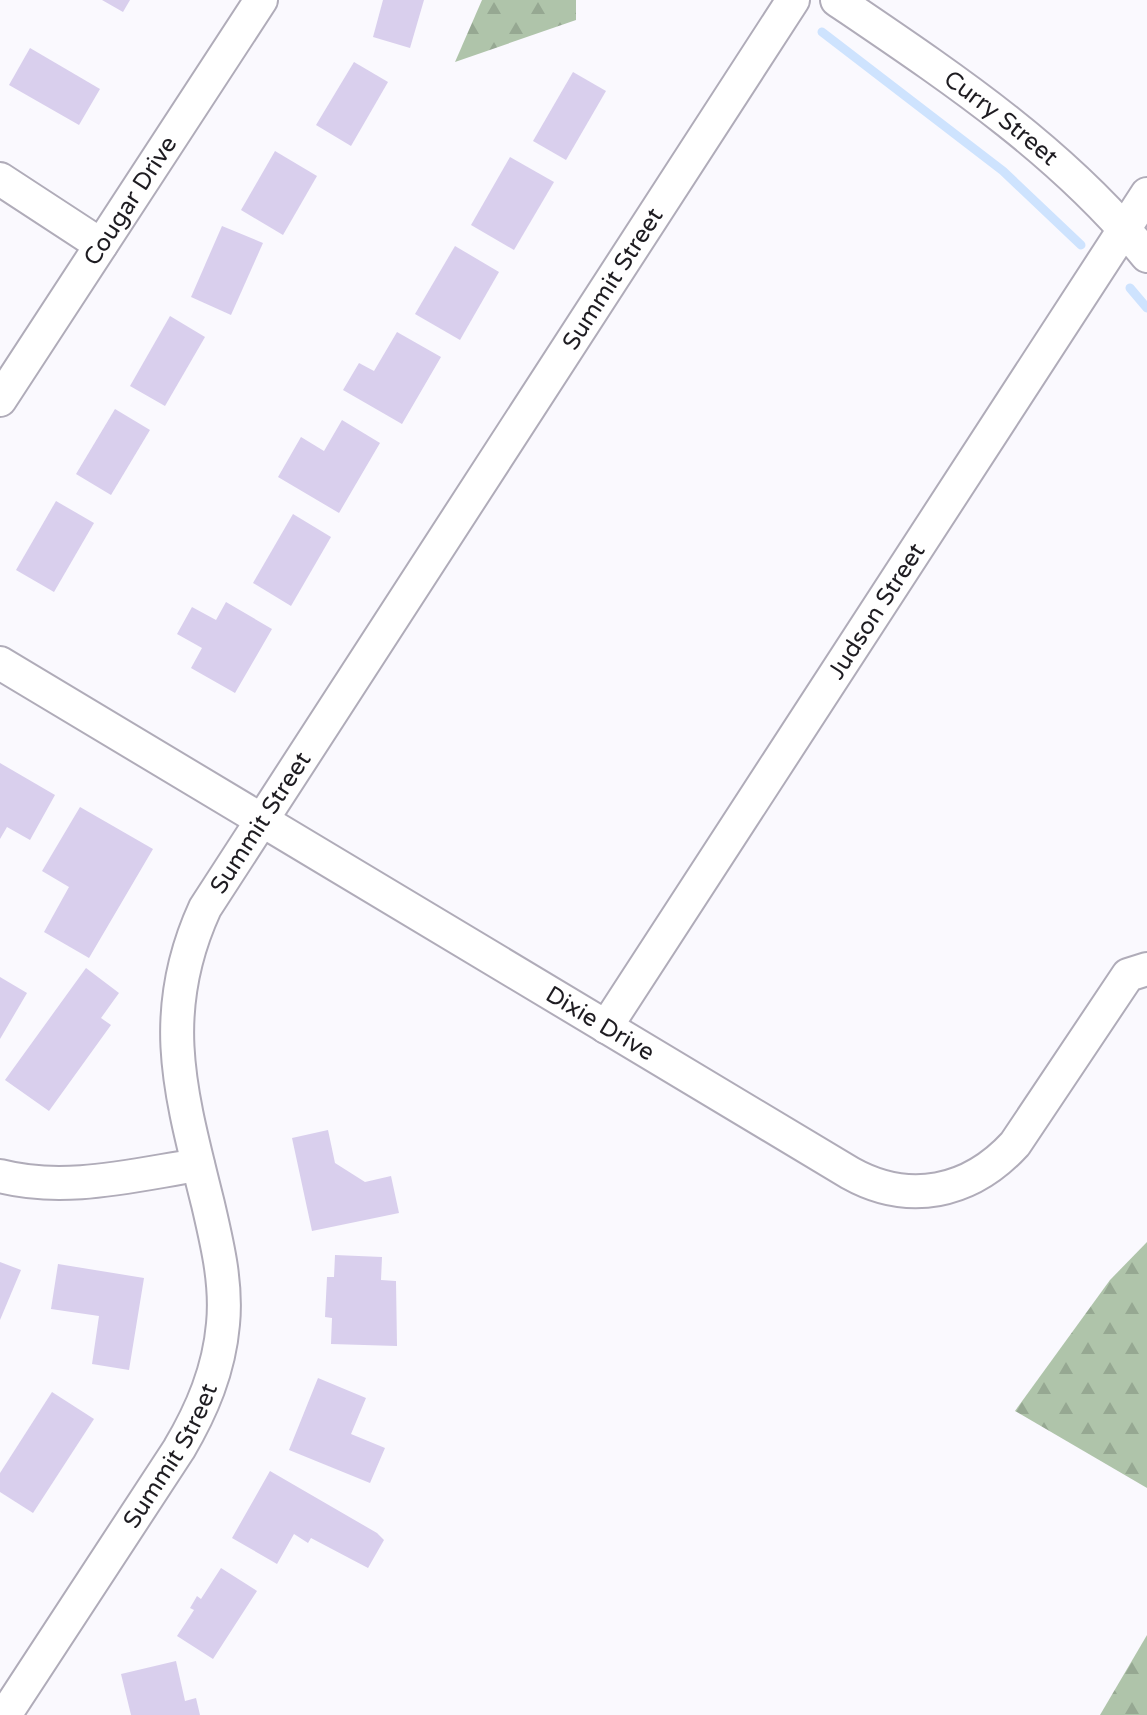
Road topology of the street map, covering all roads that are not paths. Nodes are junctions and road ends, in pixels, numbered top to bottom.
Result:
1 (261, 0) edge
2 (793, 0) edge
3 (837, 0) edge
4 (0, 179) edge
5 (1147, 194) edge
6 (1125, 228) junction
7 (101, 245) junction
8 (1147, 256) edge
9 (0, 400) edge
10 (0, 663) edge
11 (262, 819) junction
12 (1147, 969) edge
13 (606, 1027) junction
14 (198, 1165) junction
15 (0, 1176) edge
16 (5, 1715) edge

1 - 7 street, Cougar Drive
2 - 11 street, Summit Street
3 - 6 street, Curry Street
4 - 7 street
5 - 6 street, Judson Street
6 - 8 street, Curry Street
6 - 13 street, Judson Street
7 - 9 street, Cougar Drive
10 - 11 street, Dixie Drive
11 - 13 street, Dixie Drive
11 - 14 street, Summit Street
12 - 13 street, Dixie Drive
14 - 15 street
14 - 16 street, Summit Street

